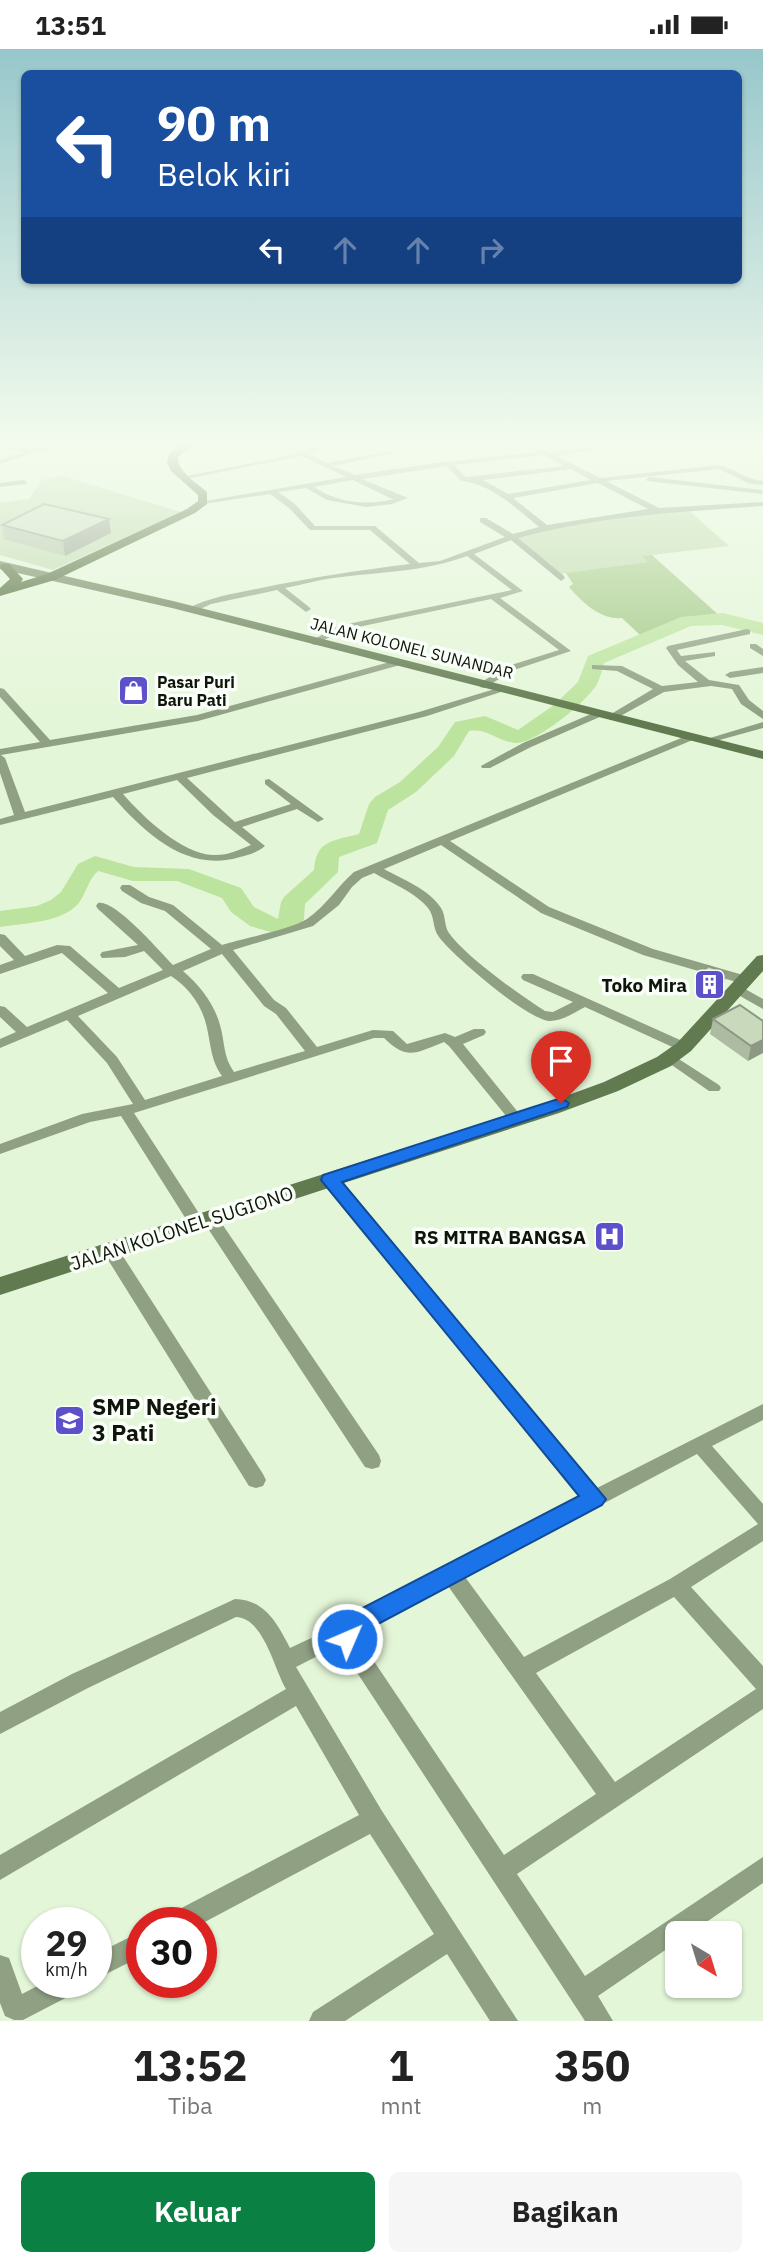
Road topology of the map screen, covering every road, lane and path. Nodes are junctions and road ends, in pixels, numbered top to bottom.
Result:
1 (144, 533) edge
2 (378, 533) edge
3 (505, 533) edge
4 (527, 533) edge
5 (512, 537) junction
6 (469, 554) junction
7 (3, 566) edge
8 (419, 567) junction
9 (51, 577) junction
10 (561, 577) dead end
11 (277, 586) junction
12 (3, 592) edge
13 (495, 598) junction
14 (306, 609) dead end
15 (191, 610) junction
16 (747, 632) dead end
17 (314, 642) junction
18 (752, 646) dead end
19 (763, 653) edge
20 (712, 654) dead end
21 (678, 659) junction
22 (397, 663) junction
23 (602, 666) dead end
24 (763, 670) edge
25 (730, 675) dead end
26 (706, 683) junction
27 (484, 685) junction
28 (502, 689) junction
29 (661, 689) junction
30 (0, 691) edge
31 (604, 715) junction
32 (763, 716) edge
33 (763, 725) edge
34 (698, 739) junction
35 (46, 742) dead end
36 (0, 752) edge
37 (763, 755) edge
38 (0, 758) edge
39 (486, 766) dead end
40 (180, 777) junction
41 (269, 782) dead end
42 (116, 793) junction
43 (298, 805) junction
44 (21, 817) junction
45 (318, 819) dead end
46 (0, 823) edge
47 (233, 826) junction
48 (440, 840) junction
49 (374, 868) junction
50 (126, 888) dead end
51 (102, 906) dead end
52 (0, 938) edge
53 (146, 946) junction
54 (223, 950) junction
55 (107, 955) dead end
56 (763, 960) edge
57 (23, 962) junction
58 (0, 970) edge
59 (174, 971) junction
60 (528, 977) dead end
61 (741, 984) junction
62 (117, 993) junction
63 (583, 1003) junction
64 (763, 1005) edge
65 (0, 1010) edge
66 (69, 1014) junction
67 (480, 1032) dead end
68 (25, 1033) junction
69 (454, 1043) junction
70 (0, 1044) edge
71 (314, 1053) junction
72 (678, 1053) junction
73 (231, 1077) junction
74 (714, 1088) dead end
75 (141, 1105) junction
76 (125, 1111) junction
77 (516, 1119) junction
78 (1, 1149) edge
79 (330, 1180) junction
80 (204, 1221) junction
81 (111, 1251) junction
82 (0, 1286) edge
83 (763, 1411) edge
84 (699, 1445) junction
85 (372, 1461) dead end
86 (256, 1480) dead end
87 (595, 1499) junction
88 (763, 1518) edge
89 (763, 1531) edge
90 (452, 1575) junction
91 (677, 1585) junction
92 (346, 1632) junction
93 (285, 1660) junction
94 (523, 1669) junction
95 (763, 1682) edge
96 (300, 1692) junction
97 (763, 1697) edge
98 (0, 1723) edge
99 (612, 1797) junction
100 (374, 1819) junction
101 (0, 1868) edge
102 (763, 1868) edge
103 (502, 1870) junction
104 (209, 1907) edge
105 (451, 1937) junction
106 (0, 1967) edge
107 (583, 1992) junction
108 (40, 1998) edge
109 (323, 2021) edge
110 (505, 2021) edge
111 (600, 2021) edge

1 - 9 main road
2 - 8 street
3 - 5 street
4 - 5 street
5 - 6 street
5 - 10 street
6 - 8 street
6 - 13 street
7 - 9 main road, JALAN KOLONEL SUNANDAR
7 - 12 main road
8 - 11 street
9 - 12 main road
9 - 15 main road, JALAN KOLONEL SUNANDAR
11 - 14 street
11 - 15 street
13 - 17 street
13 - 27 street
15 - 17 main road, JALAN KOLONEL SUNANDAR
16 - 21 street
17 - 22 main road, JALAN KOLONEL SUNANDAR
18 - 19 street
20 - 21 street
21 - 26 street
22 - 27 main road, JALAN KOLONEL SUNANDAR
22 - 36 street
23 - 29 street
24 - 25 street
26 - 29 street
26 - 32 street
27 - 28 main road, JALAN KOLONEL SUNANDAR
28 - 31 main road, JALAN KOLONEL SUNANDAR
28 - 40 street
29 - 31 street
30 - 35 street
31 - 34 main road, JALAN KOLONEL SUNANDAR
31 - 39 street
33 - 34 street
34 - 37 main road, JALAN KOLONEL SUNANDAR
34 - 48 street
38 - 44 street
40 - 42 street
40 - 47 street
41 - 43 street
42 - 44 street
42 - 47 street
43 - 45 street
43 - 47 street
44 - 46 street
48 - 49 street
48 - 61 street
49 - 54 street
49 - 63 street
50 - 54 street
51 - 53 street
52 - 57 street
53 - 55 street
53 - 59 street
54 - 59 street
54 - 71 street
56 - 61 main road, JALAN KOLONEL SUGIONO
57 - 58 street
57 - 62 street
59 - 62 street
59 - 73 street
60 - 63 street
61 - 64 street
61 - 72 main road, JALAN KOLONEL SUGIONO
62 - 66 street
63 - 72 street
65 - 68 street
66 - 68 street
66 - 75 street
67 - 69 street
68 - 70 street
69 - 71 street
69 - 77 street
71 - 73 street
72 - 74 street
72 - 77 main road, JALAN KOLONEL SUGIONO
73 - 75 street
75 - 76 street
76 - 78 street
76 - 80 street
77 - 79 main road, JALAN KOLONEL SUGIONO
79 - 80 main road, JALAN KOLONEL SUGIONO
79 - 87 street
80 - 81 main road, JALAN KOLONEL SUGIONO
80 - 85 street
81 - 82 main road, JALAN KOLONEL SUGIONO
81 - 86 street
83 - 84 street
84 - 87 street
84 - 88 street
87 - 90 street
89 - 91 street
90 - 92 street
90 - 94 street
91 - 94 street
91 - 95 street
92 - 93 street
92 - 103 street
93 - 96 street
93 - 98 street
94 - 99 street
96 - 100 street
96 - 101 street
97 - 99 street
99 - 103 street
100 - 104 street
100 - 105 street
102 - 107 street
103 - 107 street
105 - 109 street
105 - 110 street
106 - 108 street
107 - 111 street

